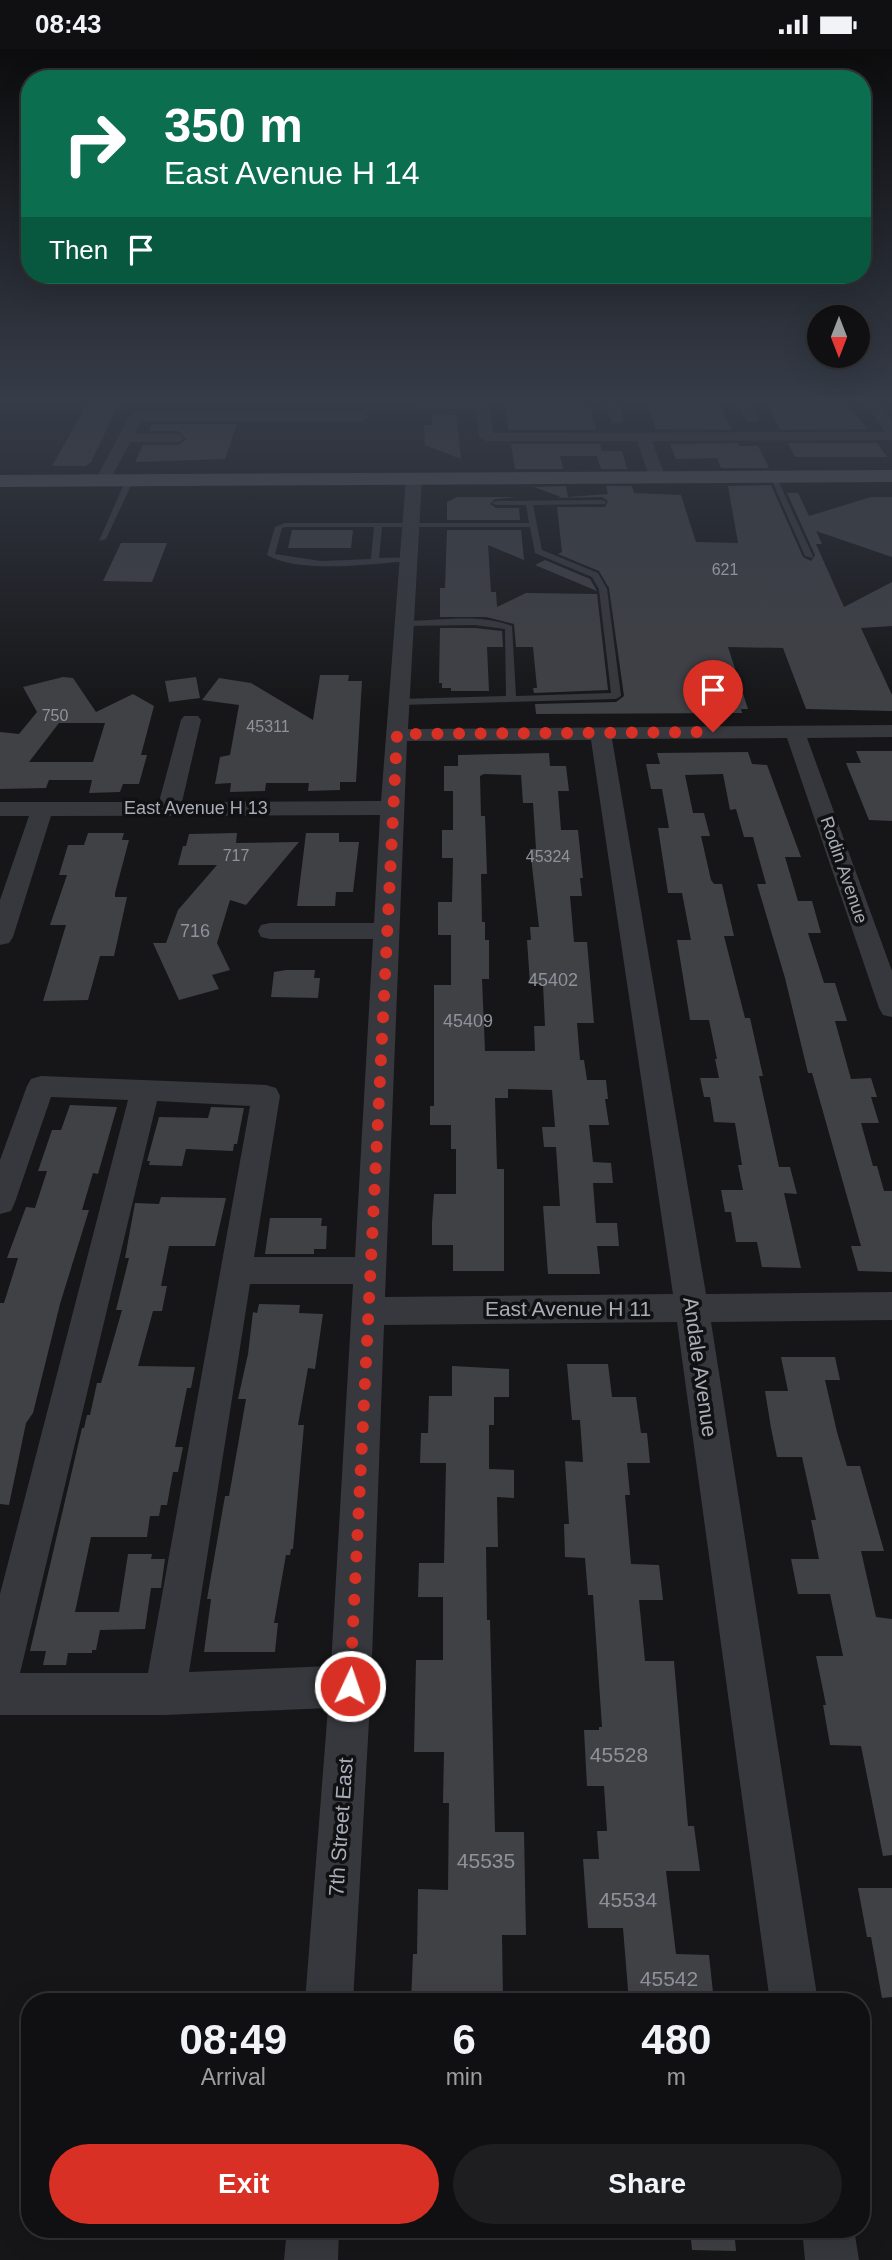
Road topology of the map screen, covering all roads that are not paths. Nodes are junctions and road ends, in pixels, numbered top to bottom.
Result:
1 (118, 504) edge
2 (412, 504) edge
3 (528, 504) edge
4 (785, 504) edge
5 (378, 524) junction
6 (411, 525) junction
7 (531, 525) junction
8 (102, 539) dead end
9 (809, 556) dead end
10 (408, 559) junction
11 (375, 561) junction
12 (404, 624) junction
13 (511, 699) junction
14 (399, 702) junction
15 (191, 720) dead end
16 (795, 731) junction
17 (892, 731) edge
18 (600, 732) junction
19 (397, 734) junction
20 (392, 808) junction
21 (0, 809) edge
22 (42, 809) junction
23 (169, 809) junction
24 (270, 931) dead end
25 (387, 931) junction
26 (0, 937) edge
27 (892, 1008) edge
28 (145, 1090) junction
29 (0, 1202) edge
30 (372, 1270) junction
31 (236, 1271) junction
32 (892, 1306) edge
33 (692, 1308) junction
34 (370, 1311) junction
35 (13, 1570) edge
36 (0, 1673) edge
37 (350, 1686) junction
38 (0, 1694) edge
39 (165, 1694) junction
40 (330, 1993) edge
41 (793, 1993) edge
42 (312, 2238) edge
43 (829, 2238) edge
44 (311, 2260) edge
45 (832, 2260) edge

1 - 8 lane
2 - 6 street, 7th Street East
3 - 7 lane
4 - 9 lane
5 - 6 lane
5 - 11 lane
5 - 11 lane
6 - 7 lane
6 - 10 street, 7th Street East
7 - 13 lane
10 - 11 lane
10 - 12 street, 7th Street East
12 - 13 lane
12 - 14 street, 7th Street East
13 - 14 lane
14 - 19 street, 7th Street East
15 - 23 street
16 - 17 street
16 - 18 street
16 - 27 street, Rodin Avenue
18 - 19 street
18 - 33 street, Andale Avenue
19 - 20 street, 7th Street East
20 - 23 street, East Avenue H 13
20 - 25 street, 7th Street East
21 - 22 street, East Avenue H 13
22 - 23 street, East Avenue H 13
22 - 26 street
24 - 25 street
25 - 30 street, 7th Street East
28 - 29 street
28 - 31 street
28 - 35 street
30 - 31 street
30 - 34 street, 7th Street East
31 - 39 street
32 - 33 street, East Avenue H 11
33 - 34 street, East Avenue H 11
33 - 41 street, Andale Avenue
34 - 37 street, 7th Street East
35 - 36 street
37 - 39 street
37 - 40 street, 7th Street East
38 - 39 street
42 - 44 street
43 - 45 street

